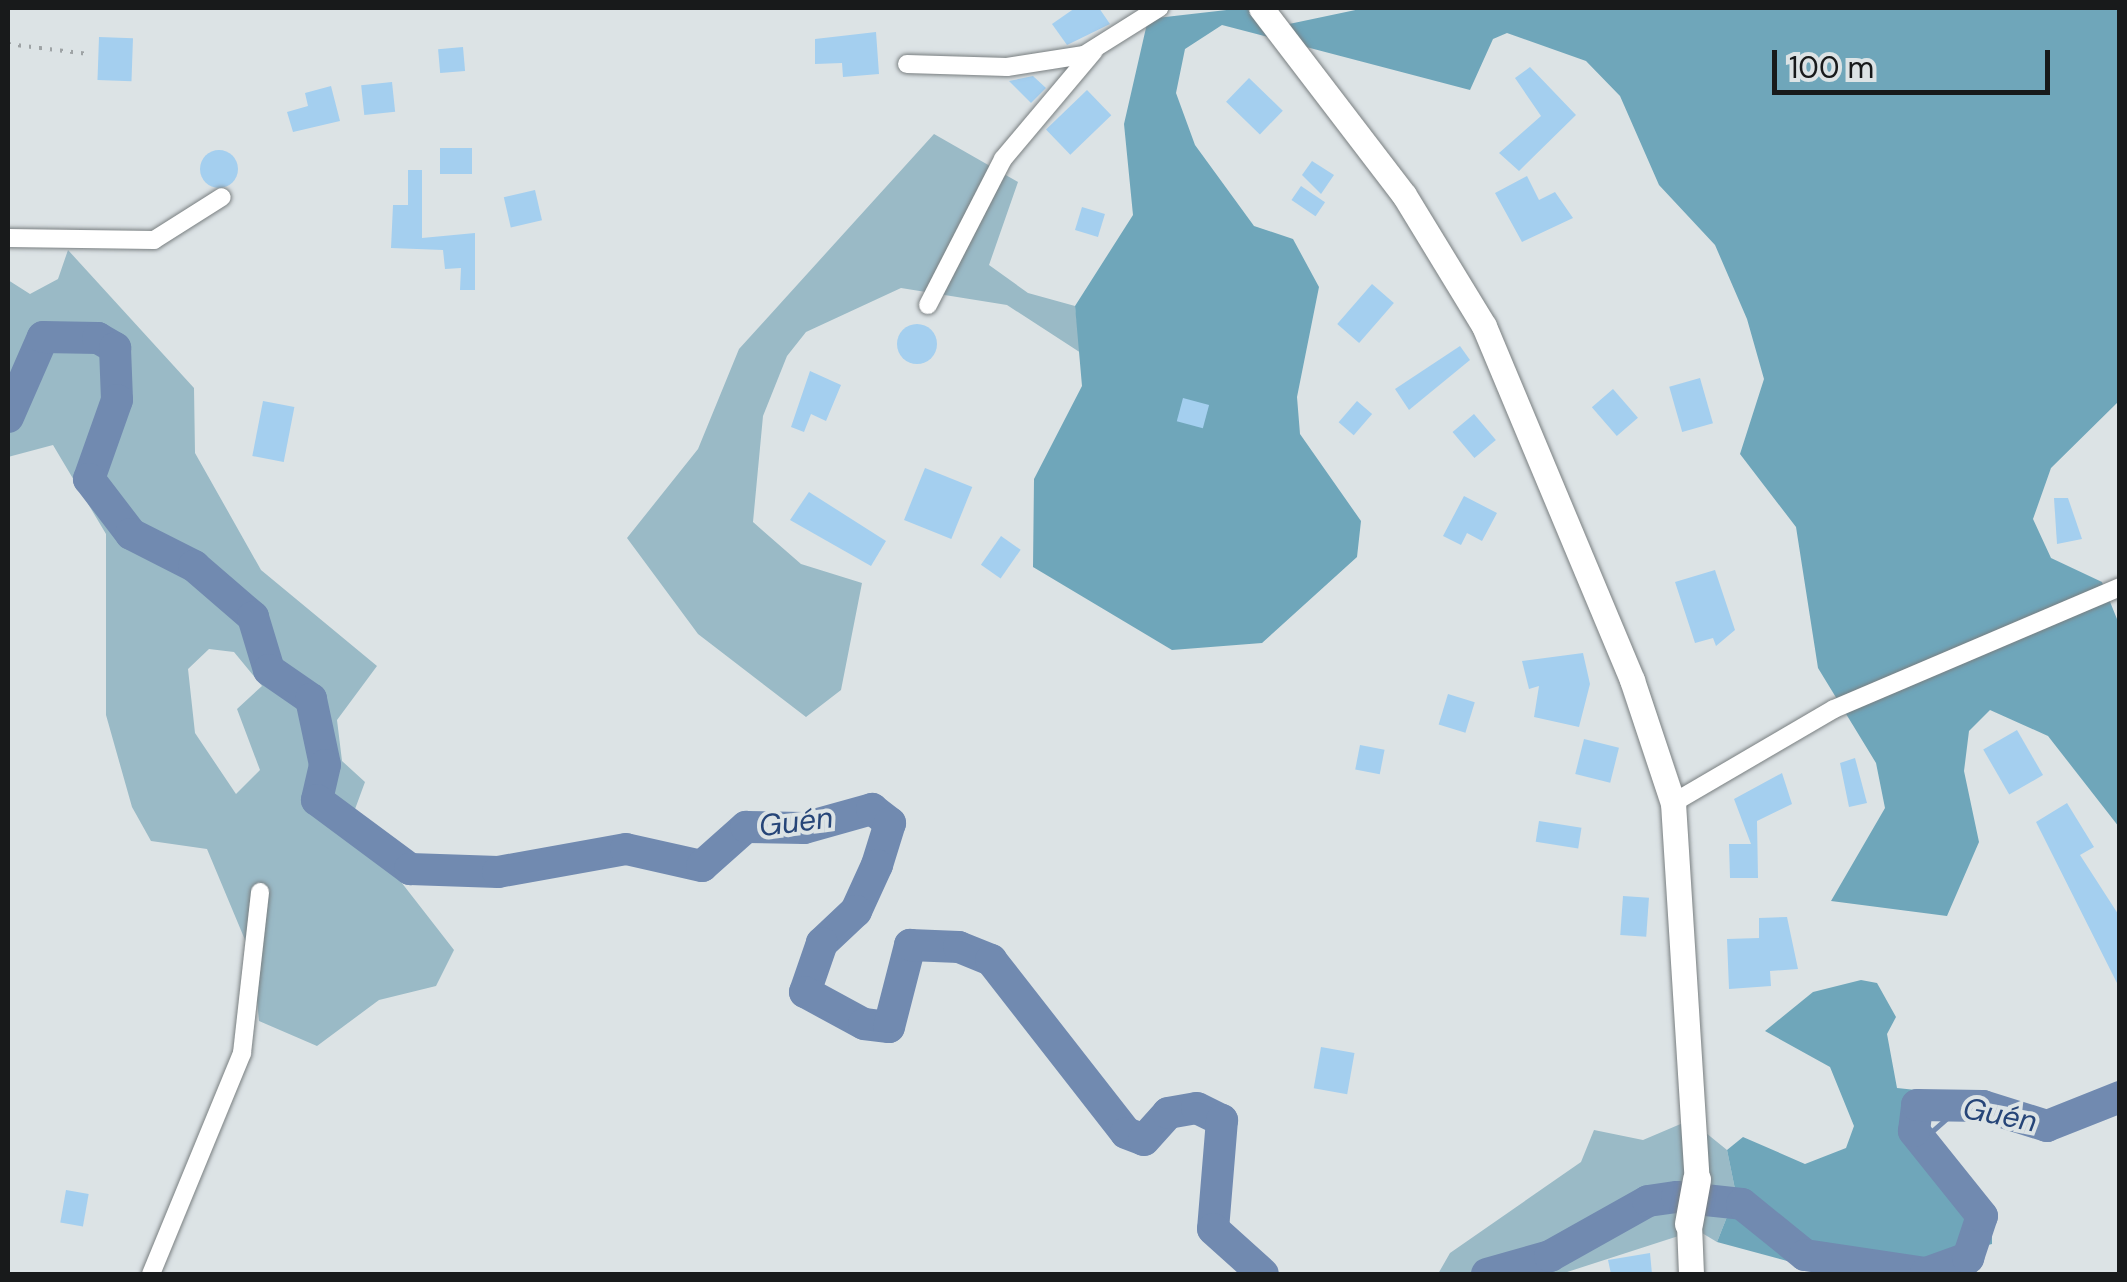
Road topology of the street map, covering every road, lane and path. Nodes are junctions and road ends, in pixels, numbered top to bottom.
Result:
1 (1159, 8) edge
2 (1261, 8) edge
3 (8, 44) edge
4 (1094, 50) junction
5 (88, 54) dead end
6 (908, 64) dead end
7 (222, 197) dead end
8 (8, 238) edge
9 (928, 305) dead end
10 (2120, 587) edge
11 (1673, 803) junction
12 (260, 892) dead end
13 (1697, 1180) joint
14 (1689, 1224) joint
15 (151, 1274) edge
16 (1691, 1274) edge

1 - 4 street
2 - 11 main road
3 - 5 path
4 - 6 street
4 - 9 street
7 - 8 street
10 - 11 street
11 - 13 main road
12 - 15 street
13 - 14 main road
14 - 16 main road

